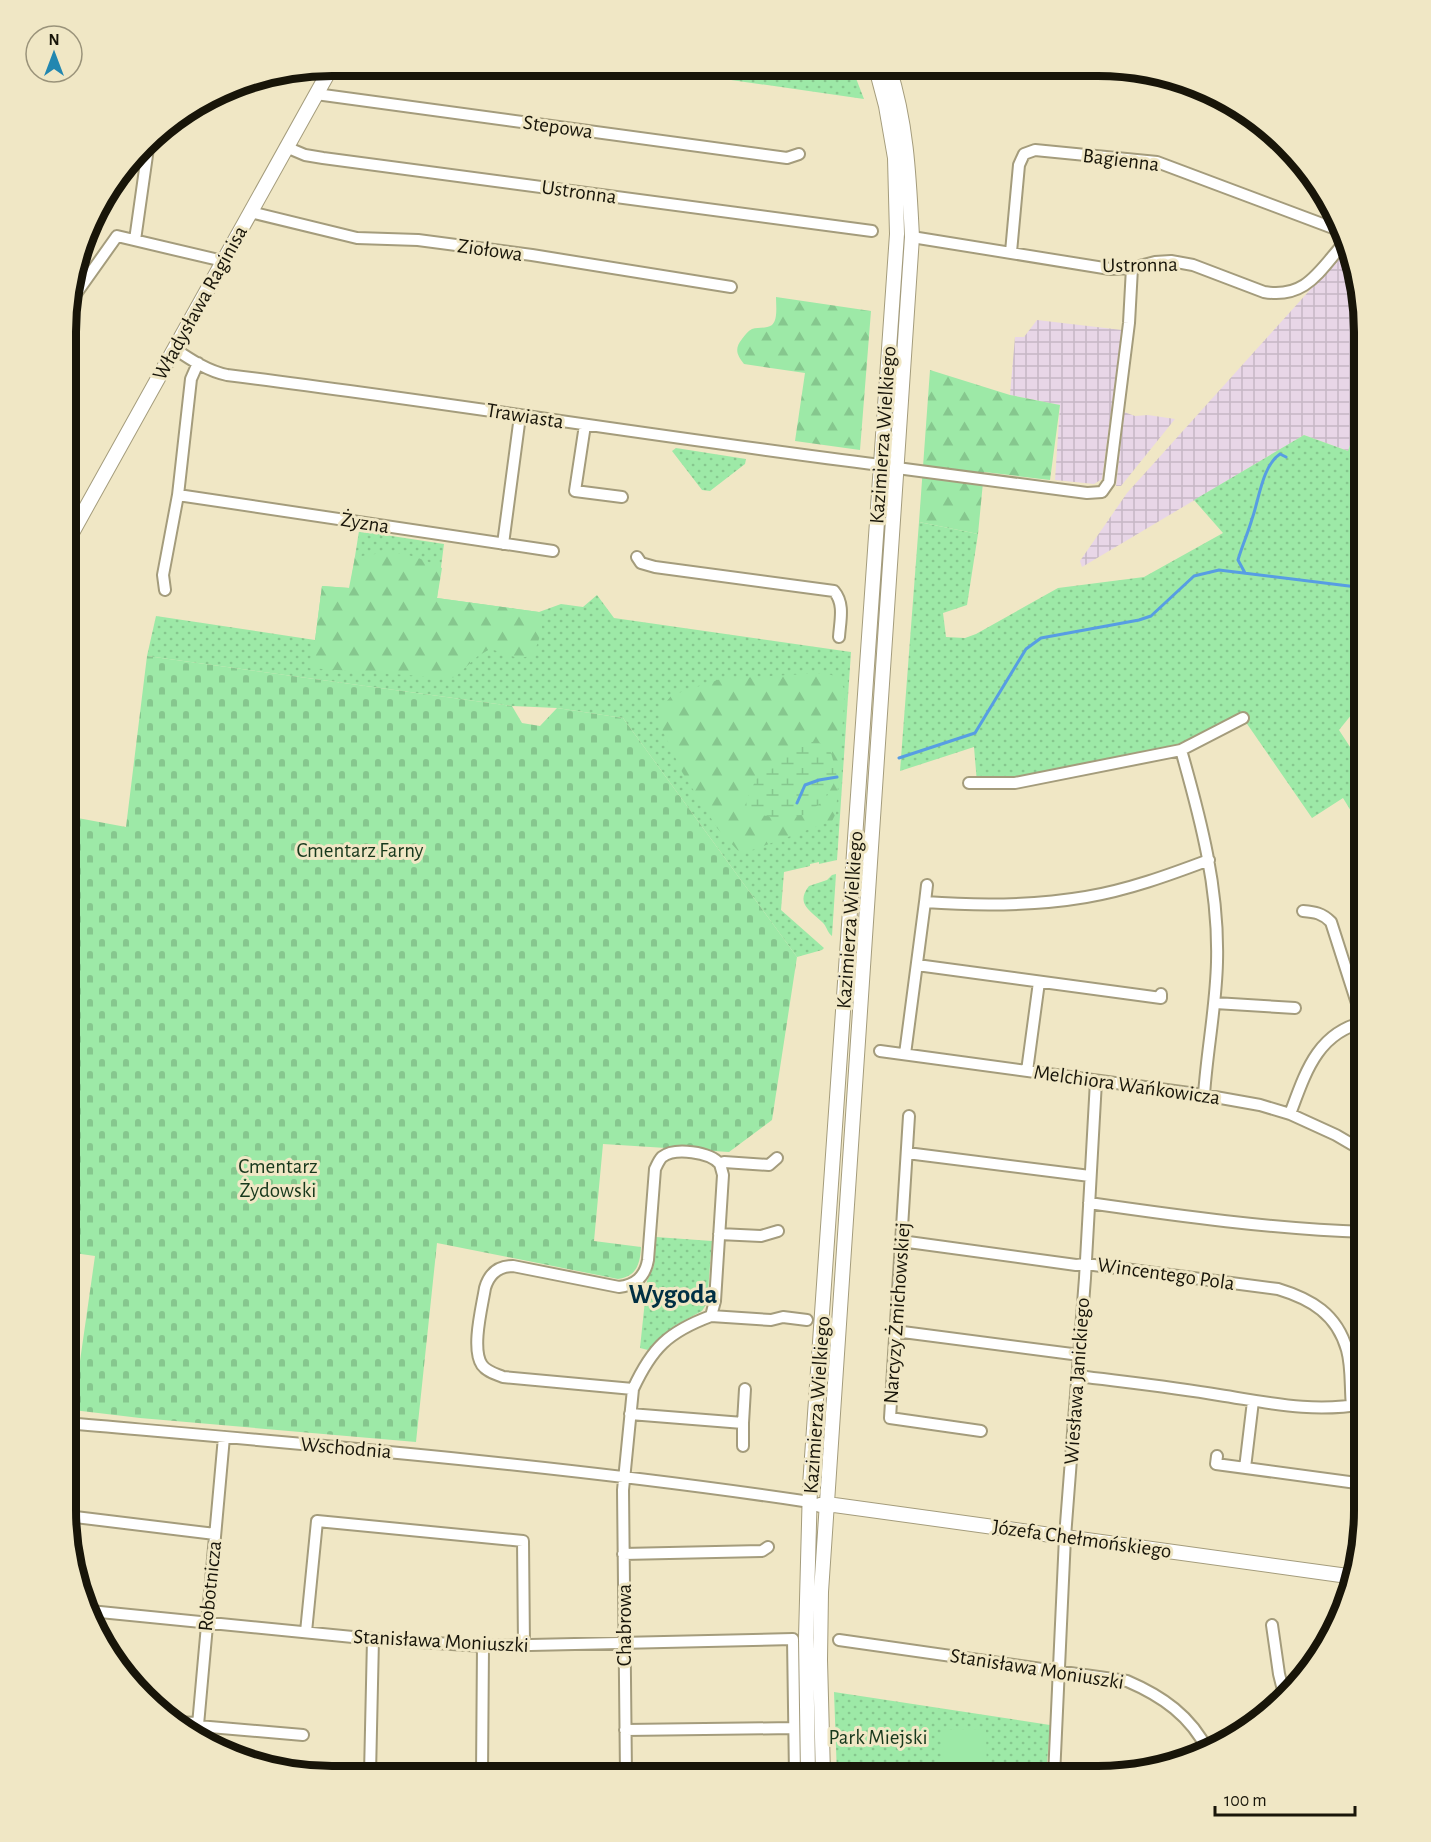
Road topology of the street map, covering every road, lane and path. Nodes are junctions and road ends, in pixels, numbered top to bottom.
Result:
1 (326, 76) edge
2 (878, 76) edge
3 (892, 76) edge
4 (316, 94) junction
5 (286, 147) junction
6 (799, 154) dead end
7 (147, 156) edge
8 (250, 212) junction
9 (1332, 228) edge
10 (873, 231) dead end
11 (912, 237) junction
12 (135, 240) junction
13 (1340, 247) edge
14 (1011, 252) junction
15 (223, 261) junction
16 (1132, 268) junction
17 (731, 287) dead end
18 (80, 288) edge
19 (175, 349) junction
20 (198, 363) junction
21 (520, 416) junction
22 (585, 425) junction
23 (881, 465) junction
24 (897, 468) junction
25 (178, 495) junction
26 (622, 497) dead end
27 (76, 526) edge
28 (503, 544) junction
29 (553, 551) dead end
30 (637, 557) dead end
31 (874, 583) junction
32 (889, 585) junction
33 (165, 590) dead end
34 (839, 637) dead end
35 (1243, 718) dead end
36 (1181, 750) junction
37 (969, 783) dead end
38 (1209, 860) junction
39 (854, 871) junction
40 (870, 876) junction
41 (927, 885) dead end
42 (925, 902) junction
43 (1303, 912) dead end
44 (917, 965) junction
45 (1039, 982) junction
46 (1354, 992) edge
47 (1161, 994) dead end
48 (1215, 1003) junction
49 (1295, 1008) dead end
50 (1354, 1026) edge
51 (880, 1051) dead end
52 (905, 1054) junction
53 (1027, 1071) junction
54 (1096, 1081) junction
55 (1204, 1095) junction
56 (1290, 1114) junction
57 (909, 1116) dead end
58 (1354, 1146) edge
59 (907, 1153) junction
60 (777, 1158) dead end
61 (720, 1164) junction
62 (1090, 1176) junction
63 (1089, 1203) junction
64 (1354, 1231) edge
65 (778, 1232) dead end
66 (719, 1234) junction
67 (901, 1241) junction
68 (1086, 1263) junction
69 (711, 1316) junction
70 (807, 1320) dead end
71 (895, 1331) junction
72 (1080, 1355) junction
73 (1078, 1376) junction
74 (817, 1385) junction
75 (835, 1387) junction
76 (633, 1389) junction
77 (745, 1389) dead end
78 (1253, 1401) junction
79 (1352, 1406) joint
80 (630, 1414) junction
81 (743, 1423) junction
82 (76, 1424) edge
83 (981, 1431) dead end
84 (224, 1437) junction
85 (743, 1446) dead end
86 (1217, 1456) dead end
87 (1245, 1468) junction
88 (625, 1476) junction
89 (1354, 1483) edge
90 (827, 1504) junction
91 (810, 1506) junction
92 (76, 1517) edge
93 (215, 1534) junction
94 (1065, 1537) junction
95 (768, 1547) dead end
96 (623, 1554) junction
97 (1346, 1575) edge
98 (98, 1612) edge
99 (206, 1624) junction
100 (1272, 1624) dead end
101 (306, 1632) junction
102 (373, 1639) junction
103 (840, 1640) dead end
104 (624, 1643) junction
105 (483, 1646) junction
106 (524, 1646) junction
107 (1059, 1671) junction
108 (1283, 1688) edge
109 (198, 1728) edge
110 (200, 1728) edge
111 (794, 1728) junction
112 (625, 1730) junction
113 (303, 1736) dead end
114 (1204, 1743) edge
115 (370, 1766) edge
116 (482, 1766) edge
117 (626, 1766) edge
118 (795, 1766) edge
119 (808, 1766) edge
120 (823, 1766) edge
121 (1054, 1766) edge

1 - 4 main road, Władysława Raginisa
2 - 23 main road, Kazimierza Wielkiego
3 - 11 main road, Kazimierza Wielkiego
4 - 5 main road, Władysława Raginisa
4 - 6 street, Stepowa
5 - 8 main road, Władysława Raginisa
5 - 10 street, Ustronna
7 - 12 street
8 - 15 main road, Władysława Raginisa
8 - 17 street, Ziołowa
9 - 14 street, Bagienna
11 - 14 street, Ustronna
11 - 24 main road, Kazimierza Wielkiego
12 - 15 street
12 - 18 street
13 - 16 street, Ustronna
14 - 16 street, Ustronna
15 - 19 main road, Władysława Raginisa
16 - 24 street
19 - 20 street, Trawiasta
19 - 27 main road, Władysława Raginisa
20 - 21 street, Trawiasta
20 - 25 street
21 - 22 street, Trawiasta
21 - 28 street
22 - 23 street, Trawiasta
22 - 26 street
23 - 31 main road, Kazimierza Wielkiego
24 - 32 main road, Kazimierza Wielkiego
25 - 28 street, Żyzna
25 - 33 street
28 - 29 street, Żyzna
30 - 34 street
31 - 32 main road
31 - 39 main road, Kazimierza Wielkiego
32 - 40 main road, Kazimierza Wielkiego
35 - 36 street
36 - 37 street
36 - 38 street
38 - 42 street
38 - 48 street
39 - 40 main road
39 - 74 main road, Kazimierza Wielkiego
40 - 75 main road, Kazimierza Wielkiego
41 - 42 street
42 - 44 street
43 - 46 street
44 - 45 street
44 - 52 street
45 - 47 street
45 - 53 street
48 - 49 street
48 - 55 street
50 - 56 street
51 - 52 street, Melchiora Wańkowicza
52 - 53 street, Melchiora Wańkowicza
53 - 54 street, Melchiora Wańkowicza
54 - 55 street, Melchiora Wańkowicza
54 - 62 street, Wiesława Janickiego
55 - 56 street, Melchiora Wańkowicza
56 - 58 street, Melchiora Wańkowicza
57 - 59 street, Narcyzy Żmichowskiej
59 - 62 street
59 - 67 street, Narcyzy Żmichowskiej
60 - 61 street
61 - 66 street
61 - 76 street
62 - 63 street, Wiesława Janickiego
63 - 64 street
63 - 68 street, Wiesława Janickiego
65 - 66 street
66 - 69 street
67 - 68 street, Wincentego Pola
67 - 71 street, Narcyzy Żmichowskiej
68 - 72 street, Wiesława Janickiego
68 - 79 street, Wincentego Pola
69 - 70 street
69 - 76 street
71 - 72 street
71 - 83 street, Narcyzy Żmichowskiej
72 - 73 street, Wiesława Janickiego
73 - 78 street
73 - 94 street, Wiesława Janickiego
74 - 75 main road
74 - 91 main road, Kazimierza Wielkiego
75 - 90 main road, Kazimierza Wielkiego
76 - 80 street, Chabrowa
77 - 81 street
78 - 79 street
78 - 87 street
80 - 81 street
80 - 88 street, Chabrowa
81 - 85 street
82 - 84 street, Wschodnia
84 - 88 street, Wschodnia
84 - 93 street, Robotnicza
86 - 87 street
87 - 89 street
88 - 91 street, Józefa Chełmońskiego
88 - 96 street, Chabrowa
90 - 91 main road, Józefa Chełmońskiego
90 - 94 main road, Józefa Chełmońskiego
90 - 120 main road, Kazimierza Wielkiego
91 - 119 main road, Kazimierza Wielkiego
92 - 93 street
93 - 99 street, Robotnicza
94 - 97 main road, Józefa Chełmońskiego
94 - 107 street, Wiesława Janickiego
95 - 96 street
96 - 104 street, Chabrowa
98 - 99 street, Stanisława Moniuszki
99 - 101 street, Stanisława Moniuszki
99 - 109 street, Robotnicza
100 - 108 street
101 - 102 street, Stanisława Moniuszki
101 - 106 street
102 - 105 street, Stanisława Moniuszki
102 - 115 street
103 - 107 street, Stanisława Moniuszki
104 - 106 street, Stanisława Moniuszki
104 - 111 street, Stanisława Moniuszki
104 - 112 street, Chabrowa
105 - 106 street, Stanisława Moniuszki
105 - 116 street
107 - 114 street, Stanisława Moniuszki
107 - 121 street, Wiesława Janickiego
110 - 113 street
111 - 112 street
111 - 118 street
112 - 117 street, Chabrowa

